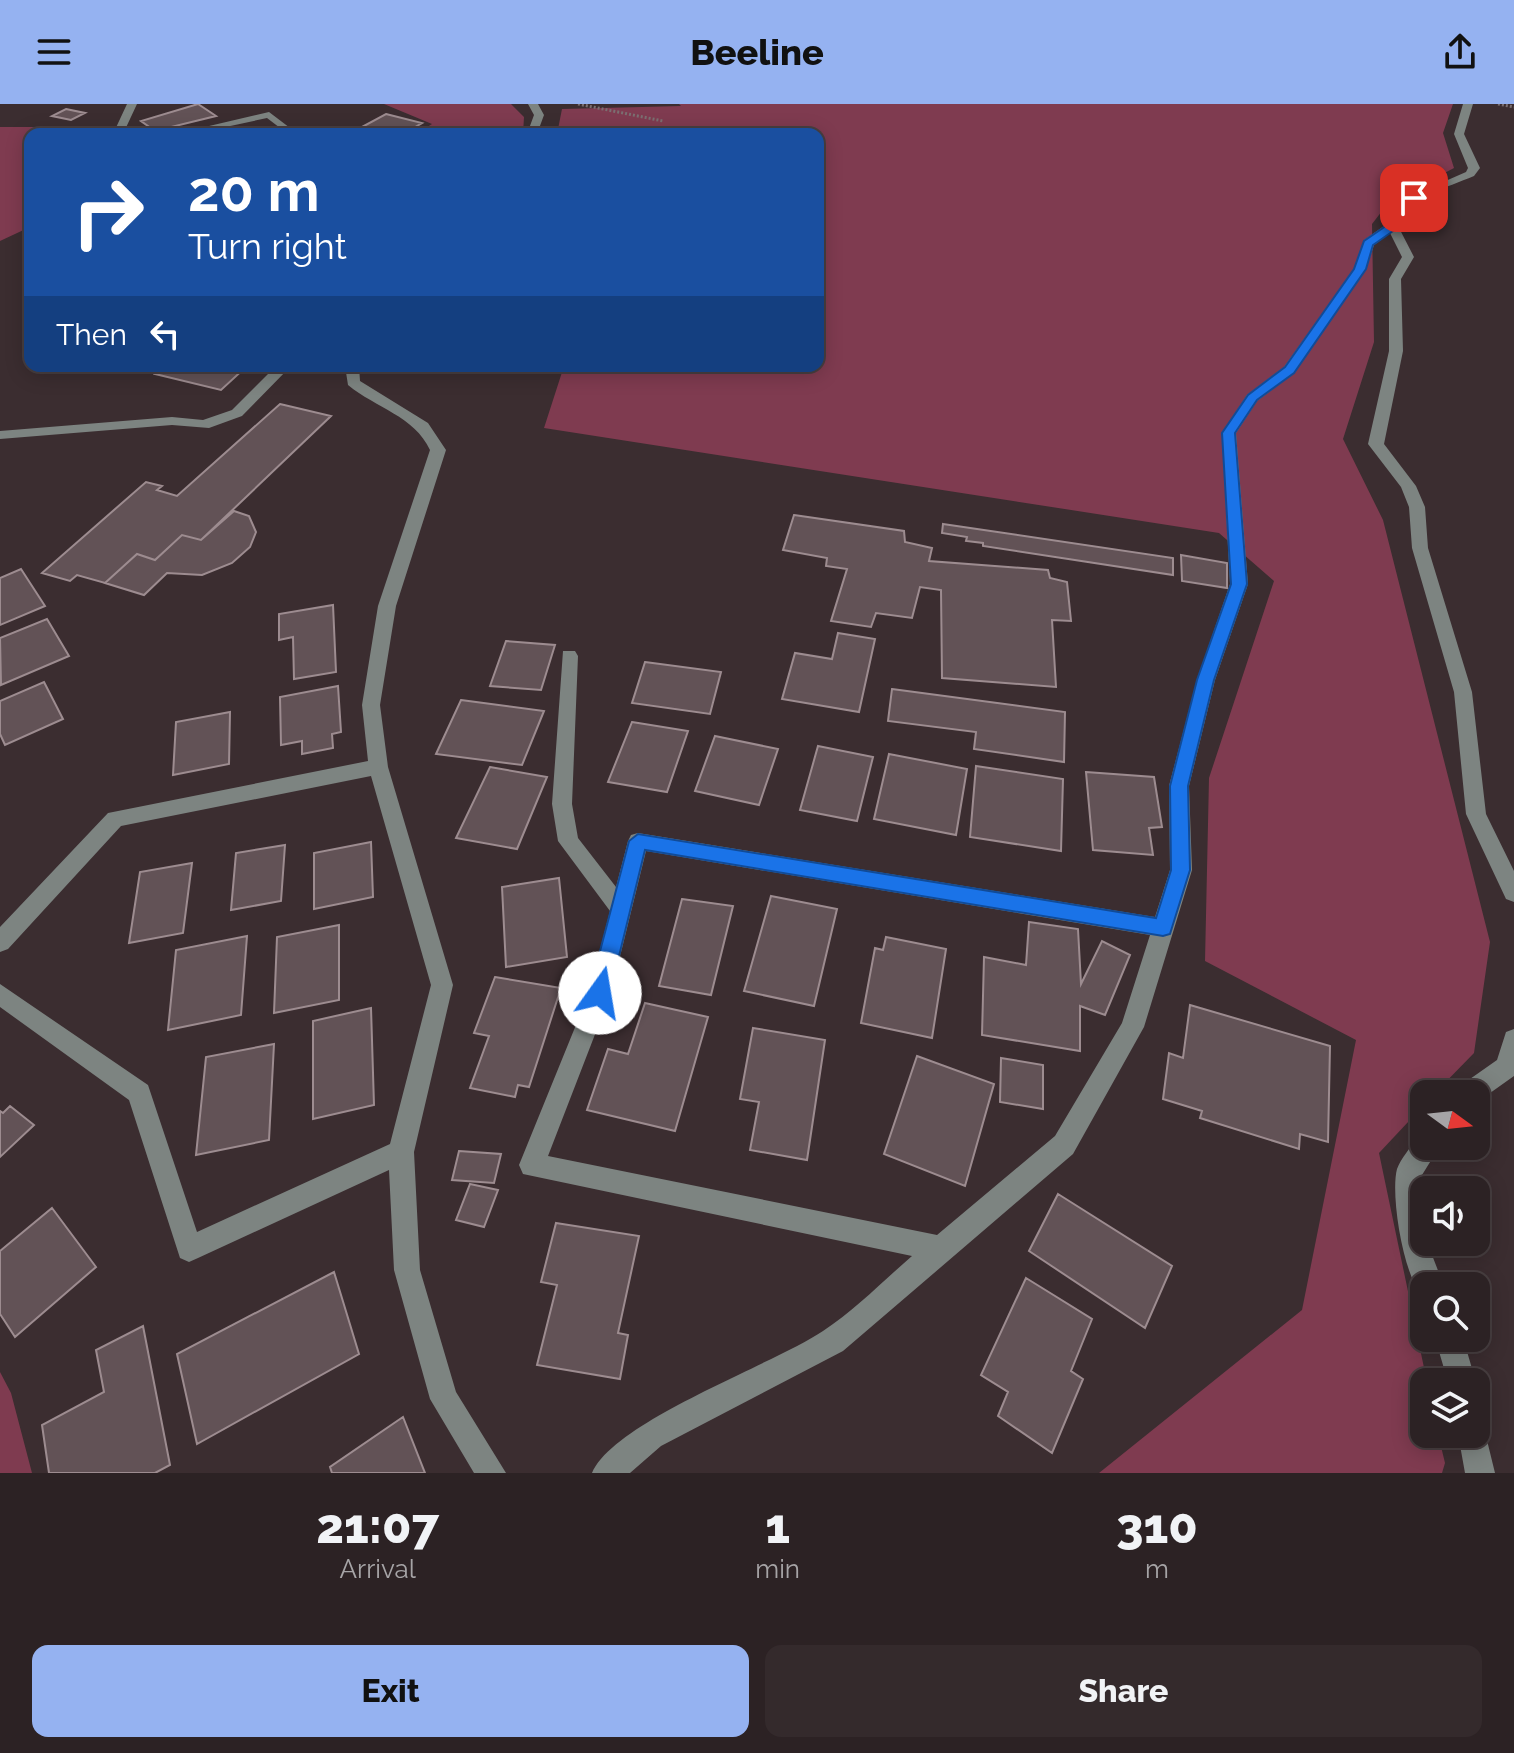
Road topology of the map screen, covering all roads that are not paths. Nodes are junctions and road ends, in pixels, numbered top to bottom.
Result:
1 (132, 104) edge
2 (533, 104) edge
3 (1468, 104) edge
4 (118, 128) edge
5 (205, 128) edge
6 (286, 128) edge
7 (534, 128) edge
8 (1392, 226) junction
9 (278, 372) edge
10 (352, 372) edge
11 (0, 435) edge
12 (569, 656) dead end
13 (378, 767) junction
14 (1514, 893) edge
15 (619, 907) junction
16 (1163, 928) junction
17 (0, 942) edge
18 (0, 994) edge
19 (1514, 1040) edge
20 (1489, 1080) edge
21 (401, 1152) junction
22 (1417, 1160) edge
23 (940, 1249) junction
24 (1425, 1272) edge
25 (1476, 1448) edge
26 (491, 1473) edge
27 (607, 1473) edge
28 (1480, 1473) edge

1 - 4 street
2 - 7 street
3 - 8 street
5 - 6 street
8 - 14 street
8 - 16 street
9 - 11 street
10 - 13 street
12 - 15 street
13 - 17 street
13 - 21 street
15 - 16 street
15 - 23 street
16 - 23 street
18 - 21 street
19 - 20 street
21 - 26 street
22 - 24 street
23 - 27 street
25 - 28 street

